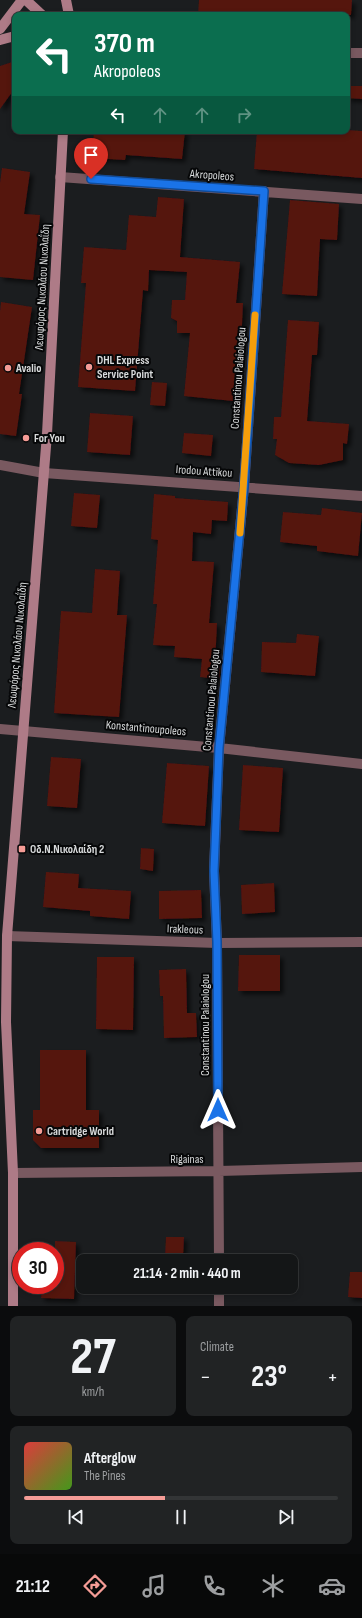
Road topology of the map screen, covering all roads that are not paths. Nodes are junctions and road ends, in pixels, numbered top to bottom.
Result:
1 (22, 0) edge
2 (26, 0) edge
3 (66, 0) edge
4 (13, 12) edge
5 (39, 12) edge
6 (68, 12) edge
7 (12, 13) edge
8 (0, 29) edge
9 (12, 37) edge
10 (0, 40) edge
11 (350, 53) edge
12 (362, 53) edge
13 (64, 134) edge
14 (60, 177) junction
15 (264, 191) junction
16 (362, 199) edge
17 (0, 465) edge
18 (44, 473) junction
19 (244, 487) junction
20 (362, 496) edge
21 (0, 729) edge
22 (22, 731) junction
23 (219, 748) junction
24 (362, 764) edge
25 (7, 936) junction
26 (217, 942) junction
27 (362, 942) edge
28 (3, 1022) edge
29 (362, 1167) edge
30 (219, 1171) junction
31 (13, 1173) junction
32 (219, 1254) edge
33 (219, 1294) edge
34 (13, 1306) edge
35 (219, 1306) edge

1 - 4 street
2 - 5 street
3 - 6 street
7 - 8 street
9 - 10 street
11 - 12 street
13 - 14 street, Λεωφόρος Νικολάου Νικολαΐδη
14 - 15 street, Akropoleos
14 - 18 street, Λεωφόρος Νικολάου Νικολαΐδη
15 - 16 street, Akropoleos
15 - 19 street, Constantinou Palaiologou
17 - 18 street, Irodou Attikou
18 - 19 street, Irodou Attikou
18 - 22 street, Λεωφόρος Νικολάου Νικολαΐδη
19 - 20 street, Irodou Attikou
19 - 23 street, Constantinou Palaiologou
21 - 22 street, Konstantinoupoleos
22 - 23 street, Konstantinoupoleos
22 - 25 street, Λεωφόρος Νικολάου Νικολαΐδη
23 - 24 street, Konstantinoupoleos
23 - 26 street, Constantinou Palaiologou
25 - 26 street, Irakleous
25 - 28 street, Λεωφόρος Νικολάου Νικολαΐδη
26 - 27 street, Irakleous
26 - 30 street, Constantinou Palaiologou
28 - 31 street, Λεωφόρος Νικολάου Νικολαΐδη
29 - 30 street, Rigainas
30 - 31 street, Rigainas
30 - 32 street, Constantinou Palaiologou
31 - 34 street, Λεωφόρος Νικολάου Νικολαΐδη
33 - 35 street

